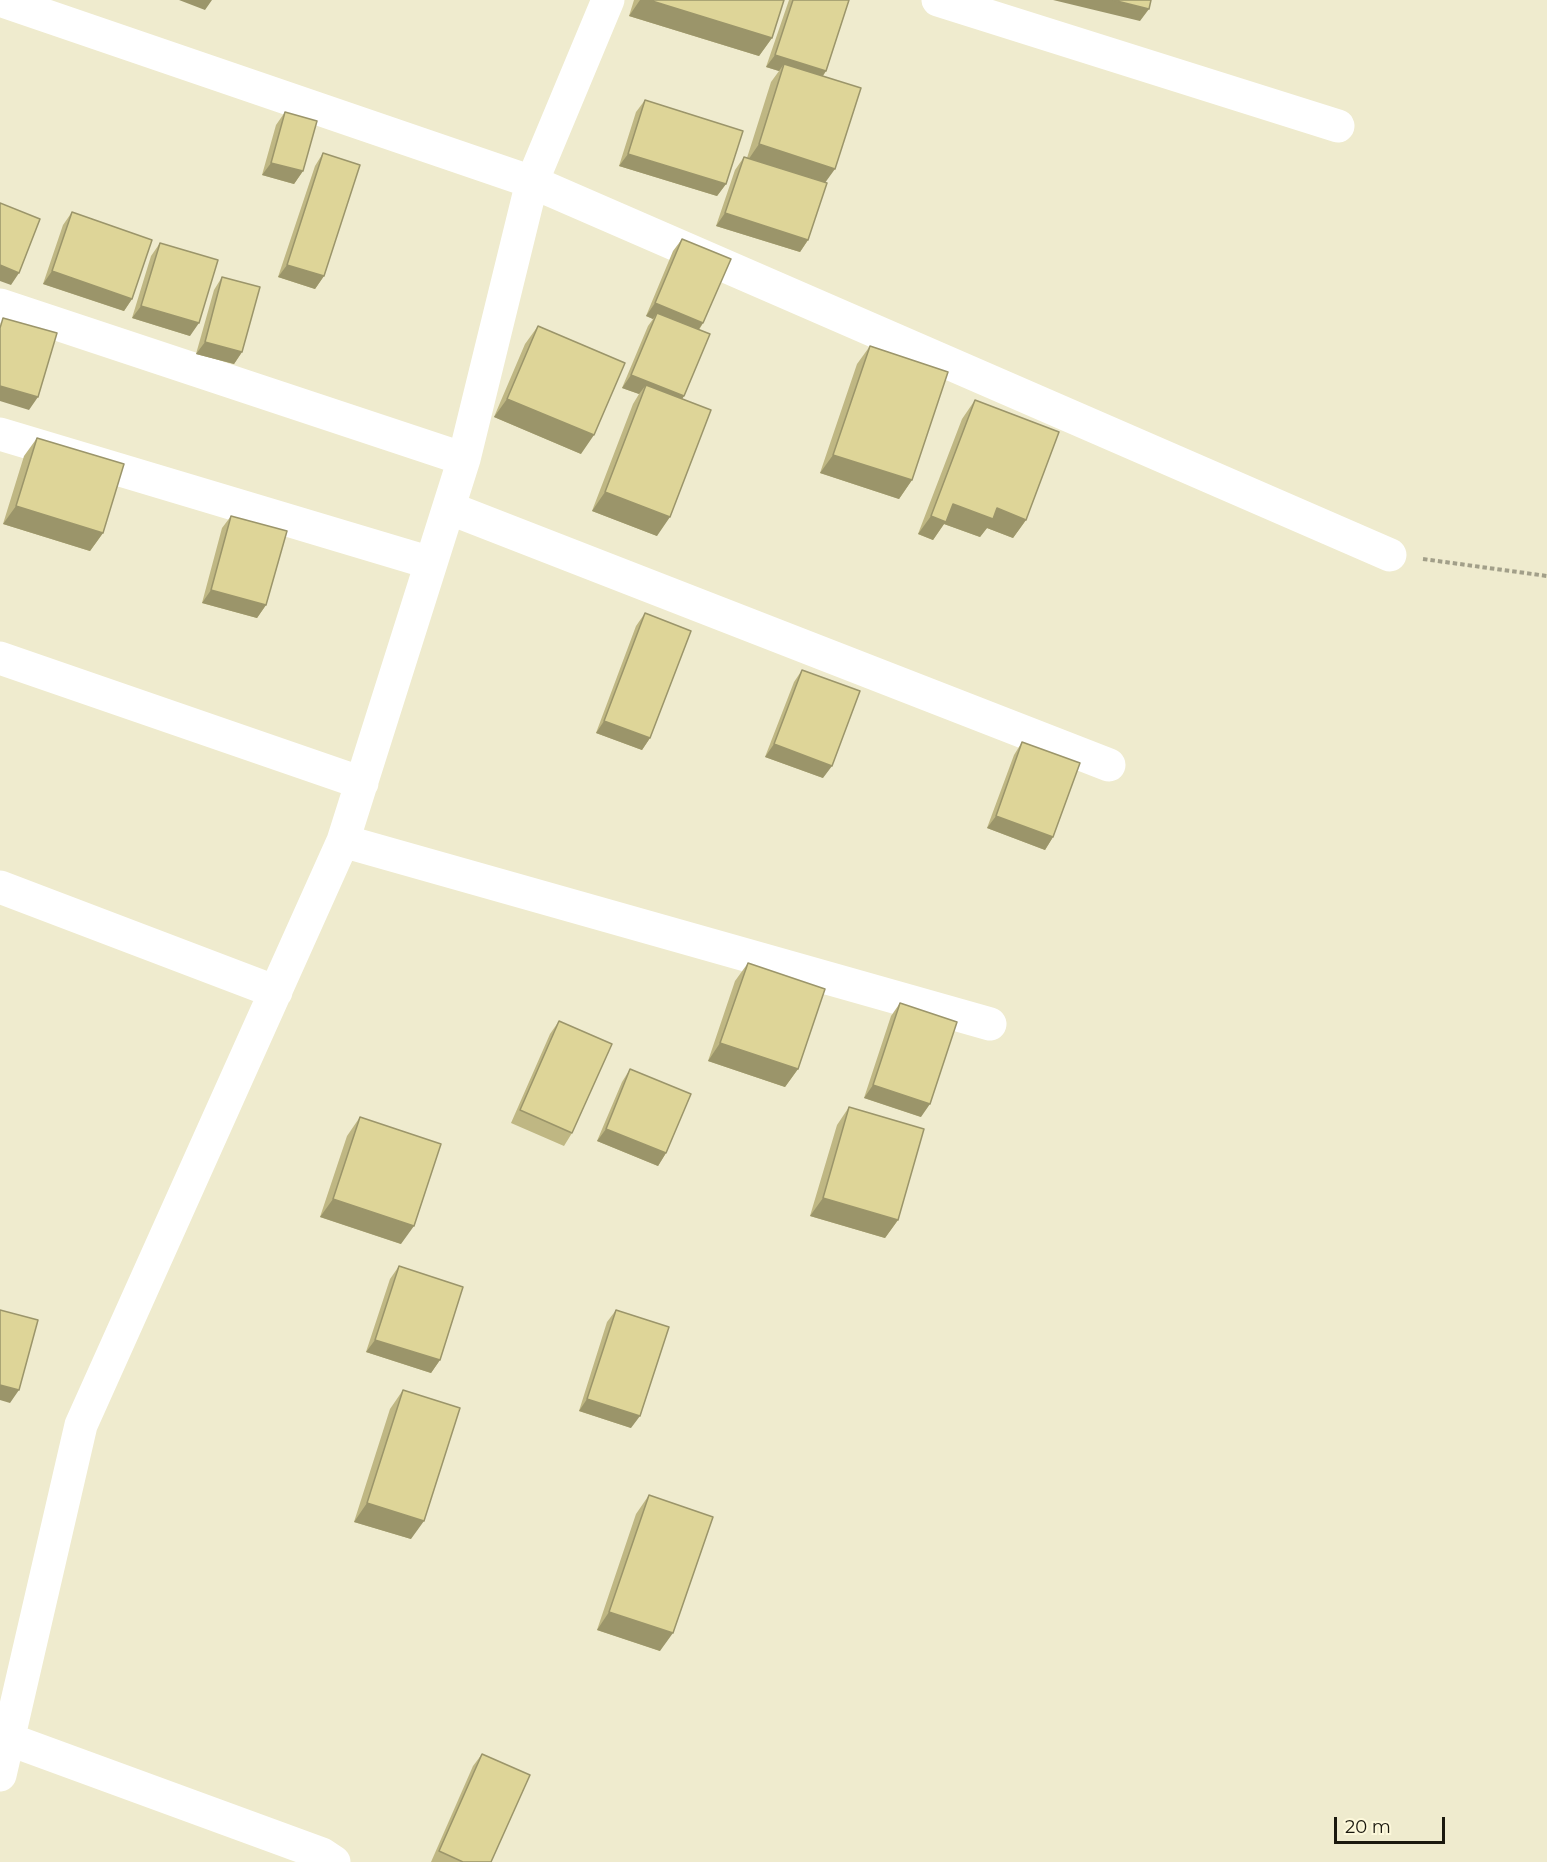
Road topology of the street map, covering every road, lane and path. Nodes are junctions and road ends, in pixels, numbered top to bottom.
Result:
1 (0, 0) edge
2 (608, 0) edge
3 (938, 0) edge
4 (1338, 126) dead end
5 (532, 182) junction
6 (0, 305) edge
7 (0, 434) edge
8 (464, 459) junction
9 (448, 508) junction
10 (1390, 555) joint
11 (431, 564) junction
12 (1547, 576) edge
13 (0, 658) edge
14 (1110, 765) dead end
15 (362, 783) junction
16 (344, 841) junction
17 (0, 887) edge
18 (276, 992) junction
19 (990, 1024) dead end
20 (8, 1738) junction
21 (0, 1775) edge
22 (334, 1862) edge

1 - 5 street
2 - 5 street
3 - 4 street
5 - 8 street
5 - 10 street
6 - 8 street
7 - 11 street
8 - 9 street
9 - 11 street
9 - 14 street
10 - 12 path
11 - 15 street
13 - 15 street
15 - 16 street
16 - 18 street
16 - 19 street
17 - 18 street
18 - 20 street
20 - 21 street
20 - 22 street

